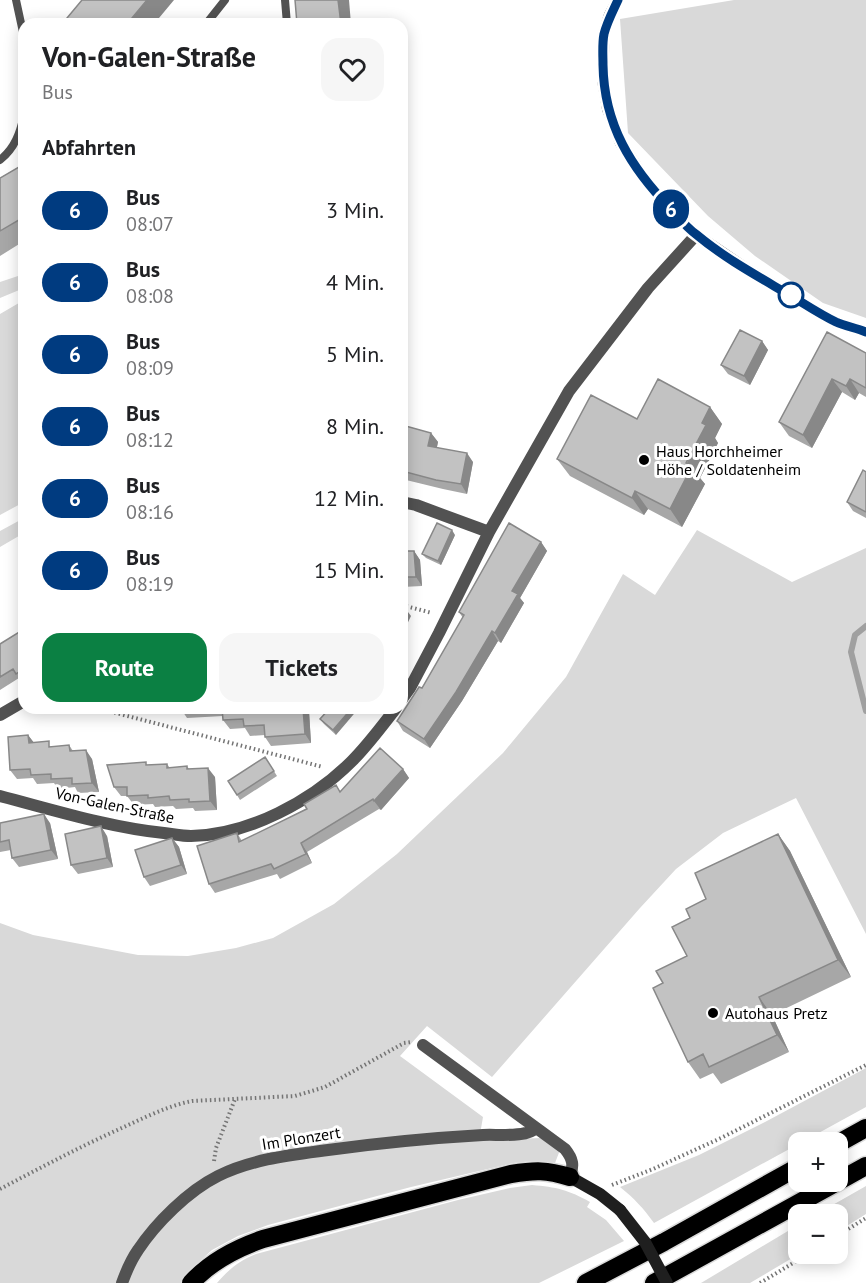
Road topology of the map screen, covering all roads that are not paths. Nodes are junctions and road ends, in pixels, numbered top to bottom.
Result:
1 (16, 0) edge
2 (225, 0) edge
3 (285, 0) edge
4 (618, 0) edge
5 (20, 18) edge
6 (211, 18) edge
7 (286, 18) edge
8 (18, 138) edge
9 (0, 160) edge
10 (696, 235) junction
11 (866, 332) edge
12 (408, 503) edge
13 (489, 532) junction
14 (408, 691) edge
15 (18, 704) edge
16 (391, 714) edge
17 (0, 715) edge
18 (0, 796) edge
19 (423, 1044) road end
20 (536, 1128) junction
21 (866, 1128) edge
22 (848, 1138) edge
23 (866, 1166) edge
24 (788, 1173) edge
25 (848, 1176) edge
26 (570, 1177) junction
27 (819, 1192) edge
28 (220, 1259) junction
29 (122, 1283) edge
30 (191, 1283) edge
31 (204, 1283) edge
32 (586, 1283) edge
33 (654, 1283) edge
34 (668, 1283) edge

1 - 5 lane
2 - 6 lane
3 - 7 lane
4 - 10 street
8 - 9 lane
10 - 11 street
10 - 13 street
12 - 13 street
13 - 14 street
15 - 17 street
16 - 18 street, Von-Galen-Straße
19 - 20 street
20 - 26 street
20 - 29 street, Im Plonzert
21 - 22 highway
23 - 25 highway
24 - 32 highway
26 - 28 highway
26 - 34 street, bridge
27 - 33 highway
28 - 30 highway
28 - 31 highway

